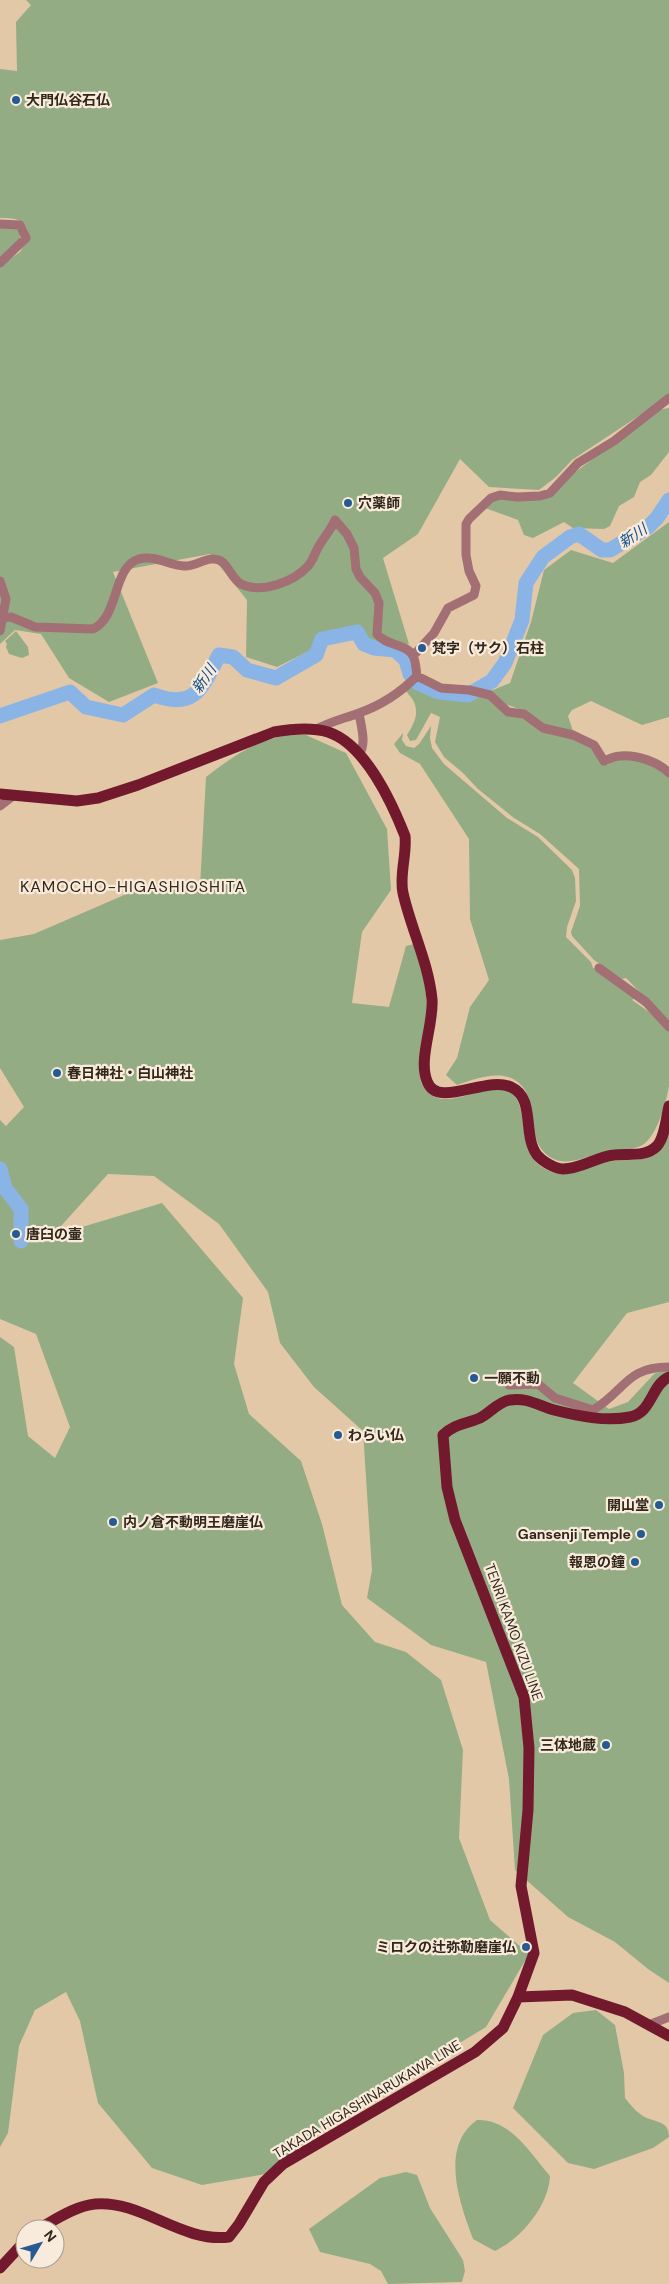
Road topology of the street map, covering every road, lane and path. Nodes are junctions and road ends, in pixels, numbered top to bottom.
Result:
1 (0, 224) edge
2 (0, 263) edge
3 (669, 398) edge
4 (0, 582) edge
5 (3, 618) junction
6 (0, 631) edge
7 (413, 656) junction
8 (417, 676) junction
9 (359, 713) junction
10 (315, 730) junction
11 (359, 754) junction
12 (669, 773) edge
13 (0, 794) edge
14 (13, 796) junction
15 (0, 806) edge
16 (599, 968) dead end
17 (669, 1027) edge
18 (669, 1106) edge
19 (669, 1367) edge
20 (669, 1377) edge
21 (509, 1385) dead end
22 (518, 1997) junction
23 (669, 2017) edge
24 (649, 2025) junction
25 (669, 2036) edge
26 (58, 2219) edge
27 (15, 2252) edge
28 (0, 2268) edge

1 - 2 street
3 - 7 street
4 - 5 street
5 - 6 street
5 - 7 street
7 - 8 street
8 - 9 street
8 - 12 street
9 - 10 street
9 - 11 street
10 - 11 main road
10 - 14 main road
11 - 18 main road
13 - 14 main road
14 - 15 street
16 - 17 street
19 - 21 street
20 - 22 main road, TENRI KAMO KIZU LINE
22 - 24 main road
22 - 26 main road, TAKADA HIGASHINARUKAWA LINE
23 - 24 street
24 - 25 main road
27 - 28 main road

